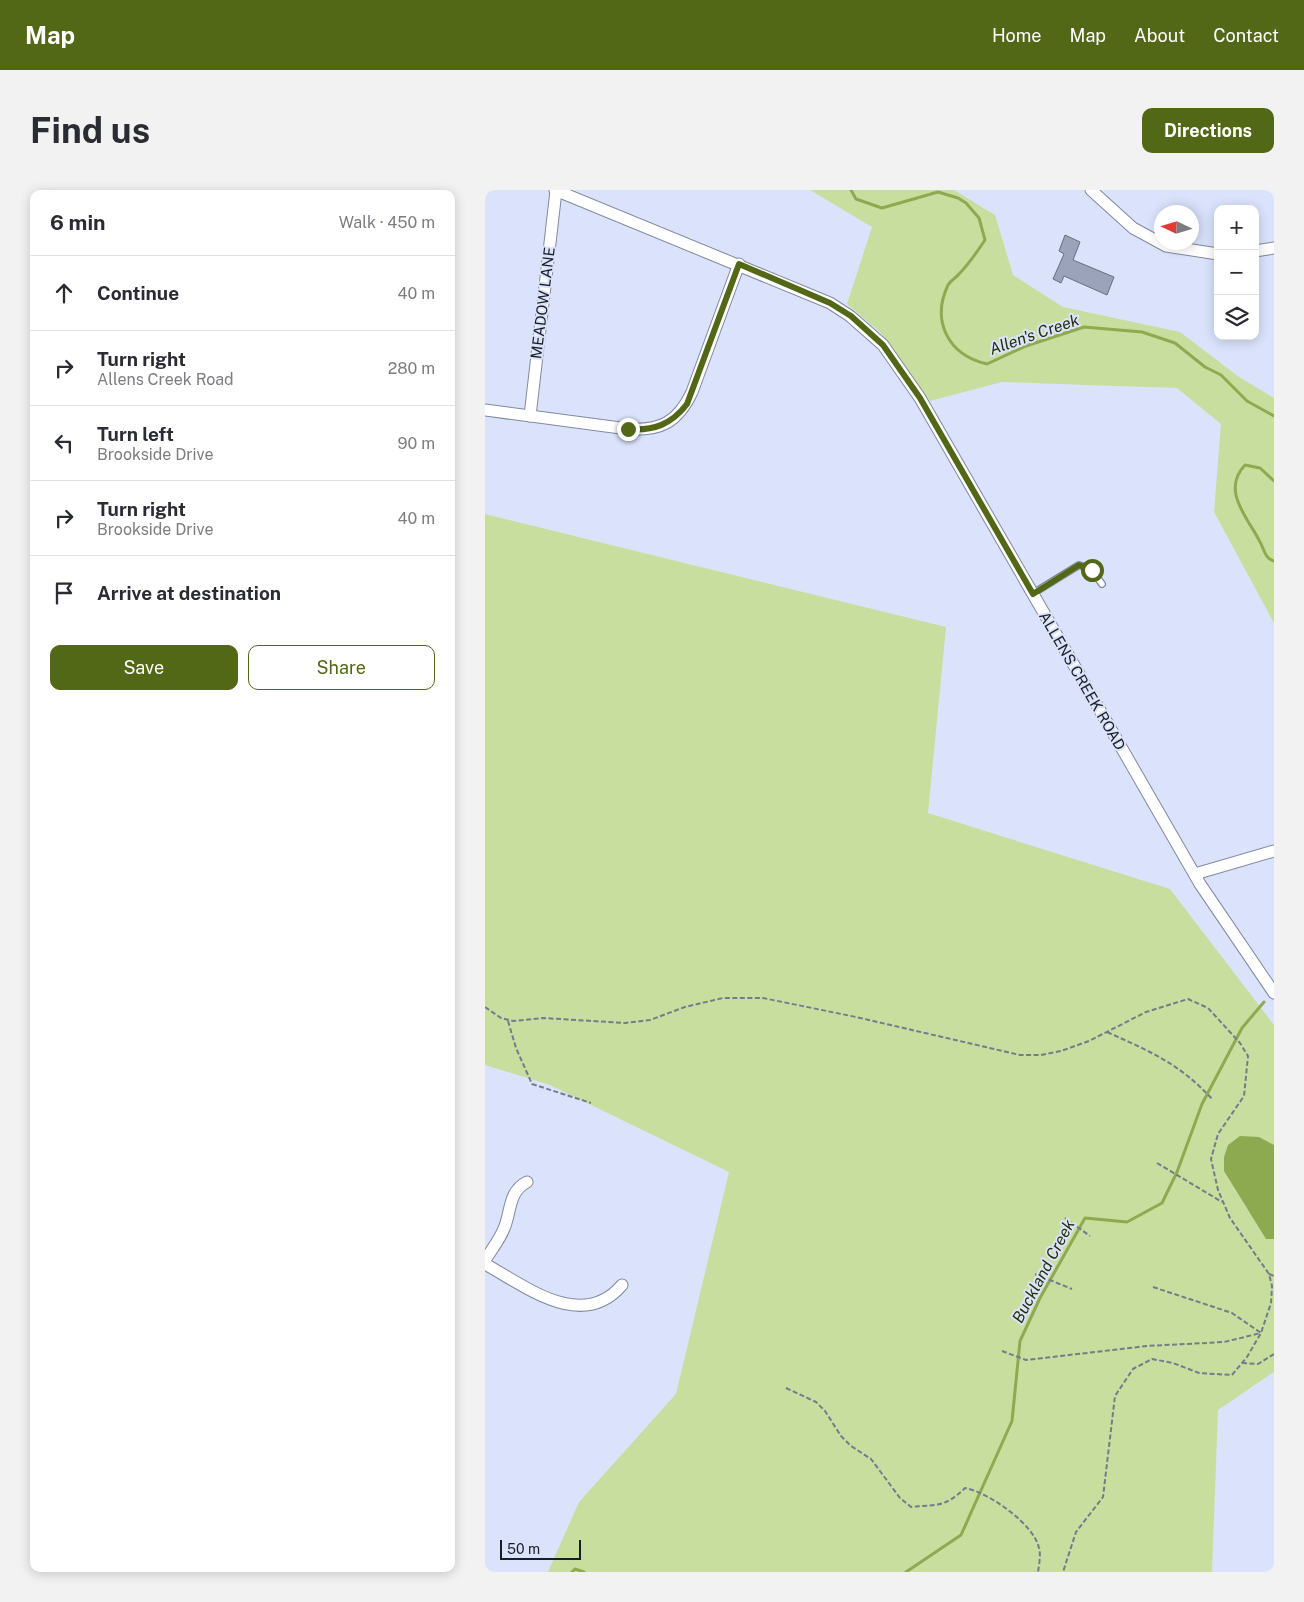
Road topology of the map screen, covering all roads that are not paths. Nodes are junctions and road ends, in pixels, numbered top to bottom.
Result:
1 (556, 190) edge
2 (1091, 190) edge
3 (1274, 248) edge
4 (1259, 250) edge
5 (1214, 253) edge
6 (739, 264) junction
7 (485, 410) edge
8 (529, 416) junction
9 (1102, 584) dead end
10 (1033, 594) junction
11 (1274, 851) edge
12 (1195, 874) junction
13 (1274, 993) edge
14 (527, 1182) dead end
15 (485, 1262) edge
16 (622, 1285) dead end

1 - 6 street, ALLENS CREEK ROAD
1 - 8 street, MEADOW LANE
2 - 5 street
3 - 4 street
6 - 8 street
6 - 10 street, ALLENS CREEK ROAD
7 - 8 street
9 - 10 lane
10 - 12 street, ALLENS CREEK ROAD
11 - 12 street
12 - 13 street, ALLENS CREEK ROAD
14 - 15 street
15 - 16 street

